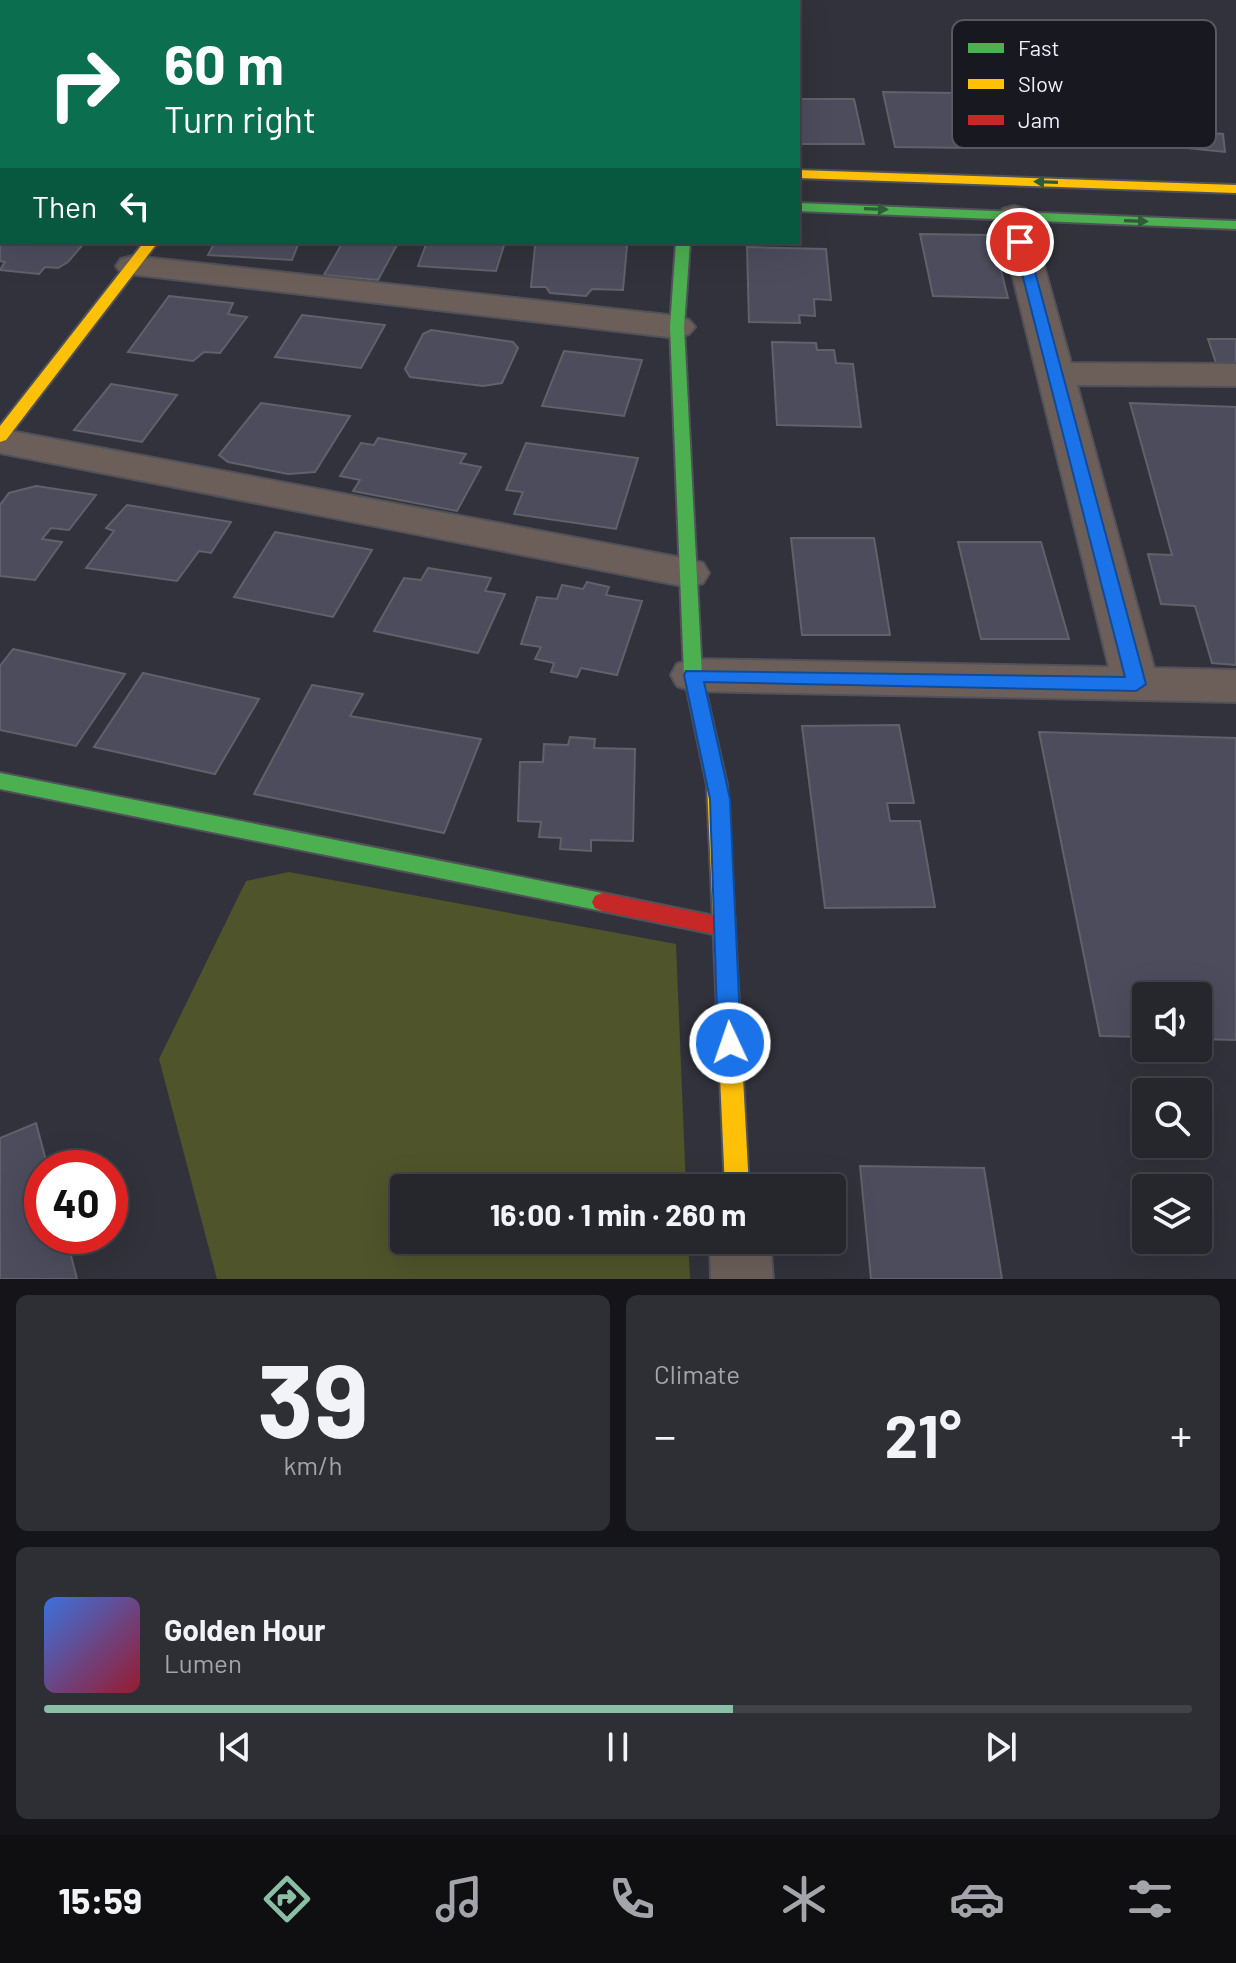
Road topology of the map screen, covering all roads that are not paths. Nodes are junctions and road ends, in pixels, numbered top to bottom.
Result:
1 (800, 174) edge
2 (1236, 189) edge
3 (800, 207) edge
4 (1014, 216) junction
5 (1236, 225) edge
6 (683, 244) edge
7 (142, 254) edge
8 (677, 327) junction
9 (1054, 374) junction
10 (1236, 375) edge
11 (0, 439) edge
12 (688, 573) junction
13 (693, 675) junction
14 (1136, 684) junction
15 (1236, 686) edge
16 (0, 781) edge
17 (724, 927) junction
18 (736, 1174) edge
19 (741, 1254) edge
20 (742, 1279) edge

2 -> 1 street
3 -> 4 street
4 -> 5 street
4 - 9 street
6 - 8 street
7 - 8 street
7 - 11 street
8 - 12 street
9 - 10 street
9 - 14 street
11 - 12 street
12 - 13 street
13 - 14 street
13 - 17 street
14 - 15 street
16 - 17 street
17 - 18 street
19 - 20 street

